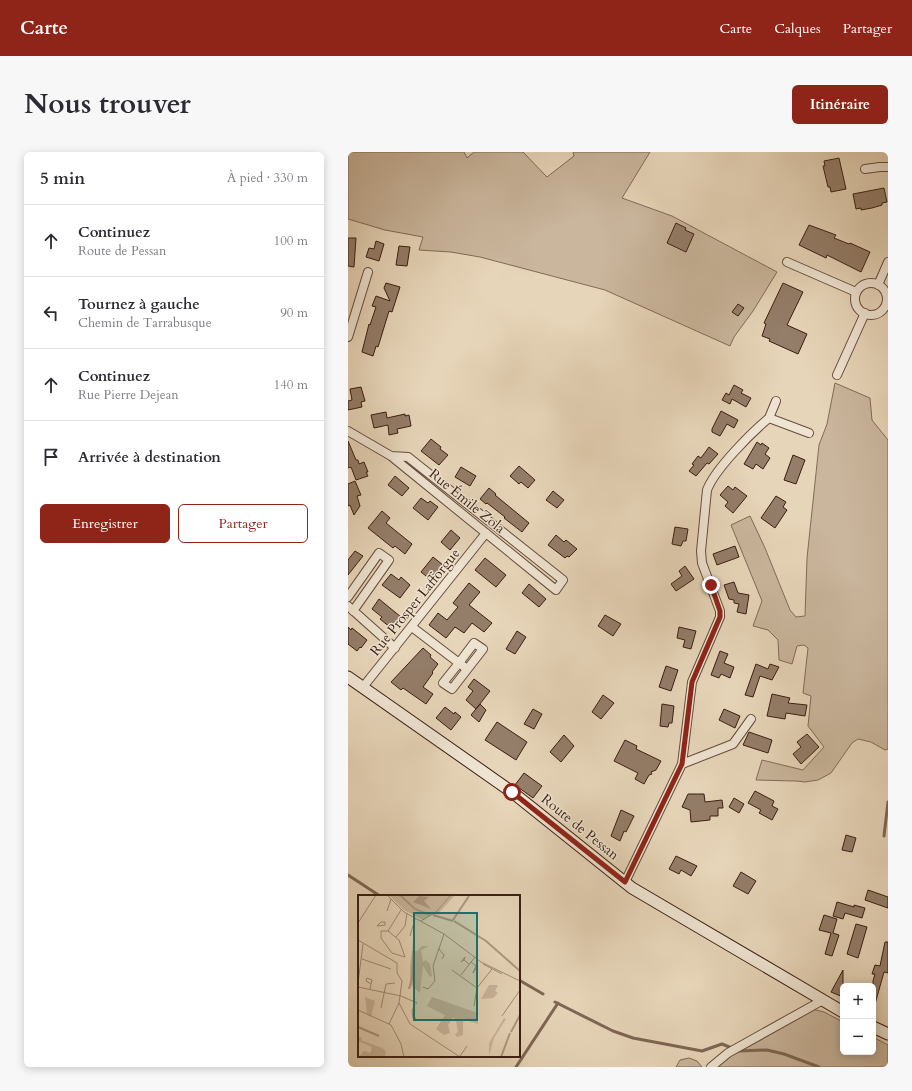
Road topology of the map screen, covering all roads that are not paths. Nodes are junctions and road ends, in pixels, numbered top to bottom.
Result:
1 (888, 167) edge
2 (865, 169) dead end
3 (787, 262) dead end
4 (888, 262) edge
5 (368, 272) dead end
6 (878, 285) junction
7 (856, 292) junction
8 (887, 306) edge
9 (865, 313) junction
10 (348, 337) edge
11 (837, 375) dead end
12 (776, 401) dead end
13 (769, 418) junction
14 (348, 431) edge
15 (809, 433) dead end
16 (391, 456) junction
17 (486, 533) junction
18 (348, 597) edge
19 (350, 609) edge
20 (412, 627) junction
21 (395, 648) junction
22 (459, 663) junction
23 (467, 669) junction
24 (348, 677) edge
25 (363, 687) junction
26 (751, 719) dead end
27 (682, 764) junction
28 (625, 882) junction
29 (823, 1000) junction
30 (840, 1010) edge
31 (876, 1028) edge
32 (888, 1034) edge
33 (711, 1067) edge

1 - 2 street
3 - 7 street
4 - 6 street
5 - 10 street
6 - 7 street
6 - 8 street
7 - 9 street
8 - 9 street
9 - 11 street
12 - 13 street
13 - 15 street
13 - 27 street
14 - 16 street, Rue Émile Zola
16 - 17 street, Rue Émile Zola
16 - 17 street, Rue Émile Zola
17 - 20 street, Rue Prosper Lafforgue
18 - 19 street
19 - 21 street
20 - 21 street, Rue Prosper Lafforgue
20 - 22 street
21 - 25 street, Rue Prosper Lafforgue
22 - 23 street
22 - 23 street
22 - 23 street
24 - 25 main road, Route de Pessan
25 - 28 main road, Route de Pessan
26 - 27 street
27 - 28 street
28 - 29 main road, Route de Pessan
29 - 30 main road, Route de Pessan
29 - 33 street
31 - 32 main road

